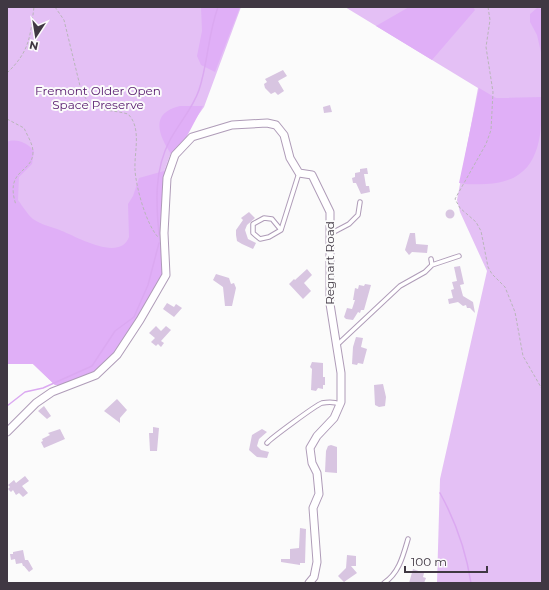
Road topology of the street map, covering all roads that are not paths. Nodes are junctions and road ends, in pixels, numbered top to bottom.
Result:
1 (299, 173) junction
2 (360, 202) dead end
3 (280, 230) junction
4 (330, 234) junction
5 (459, 256) dead end
6 (431, 259) dead end
7 (432, 265) junction
8 (336, 346) junction
9 (340, 404) junction
10 (7, 432) edge
11 (267, 443) dead end
12 (408, 539) dead end
13 (309, 583) edge
14 (384, 583) edge

1 - 3 lane
1 - 4 street, Regnart Road
1 - 10 street
2 - 4 lane
3 - 3 lane
4 - 8 street, Regnart Road
5 - 7 lane
6 - 7 lane
7 - 8 lane
8 - 9 street, Regnart Road
9 - 11 lane
9 - 13 street, Regnart Road
12 - 14 lane

